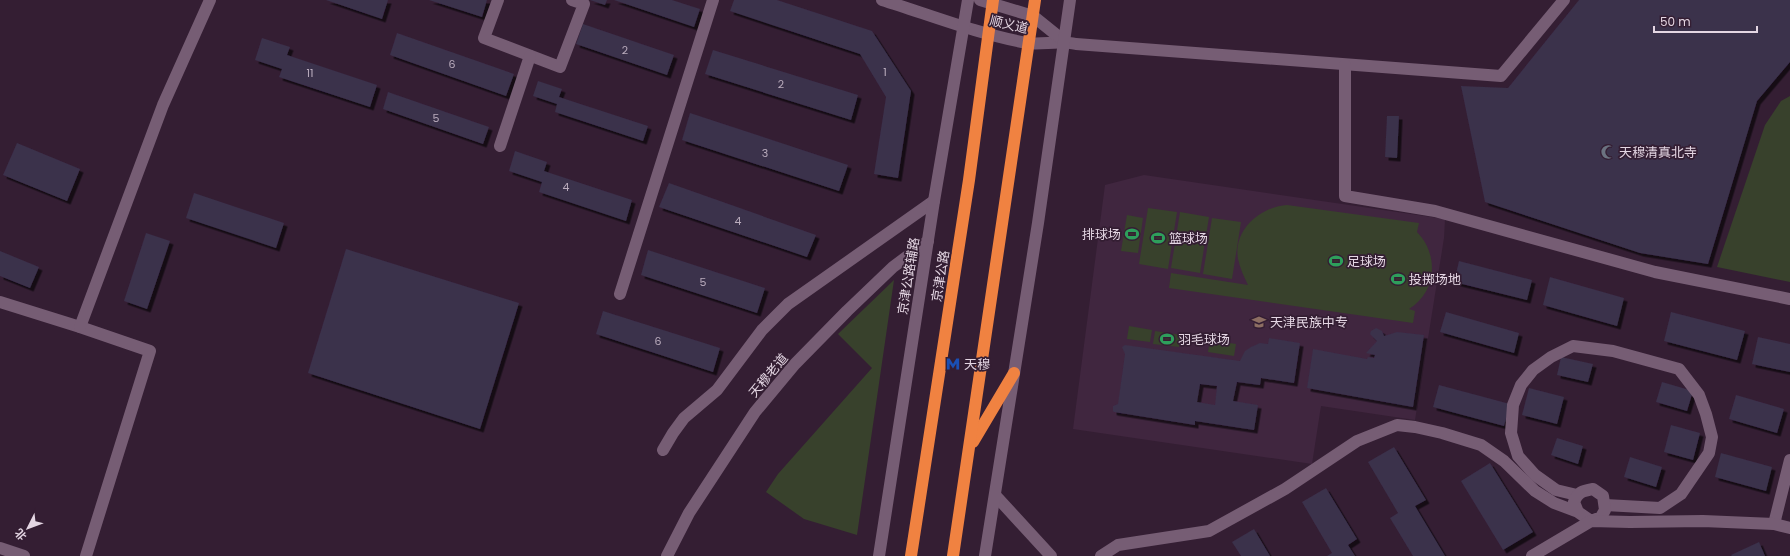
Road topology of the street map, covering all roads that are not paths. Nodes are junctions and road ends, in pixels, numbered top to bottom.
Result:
1 (210, 0) edge
2 (498, 0) edge
3 (572, 0) edge
4 (713, 0) edge
5 (882, 0) edge
6 (968, 0) edge
7 (980, 0) edge
8 (1035, 0) edge
9 (1070, 0) edge
10 (1564, 0) edge
11 (993, 2) edge
12 (1033, 16) junction
13 (963, 26) junction
14 (988, 34) junction
15 (1064, 41) junction
16 (1028, 43) junction
17 (530, 56) junction
18 (1345, 65) junction
19 (500, 146) dead end
20 (934, 201) junction
21 (928, 241) junction
22 (620, 294) dead end
23 (1790, 298) edge
24 (0, 302) edge
25 (80, 327) junction
26 (1014, 373) junction
27 (969, 448) junction
28 (663, 450) dead end
29 (1790, 460) edge
30 (995, 495) junction
31 (1577, 495) junction
32 (1605, 505) junction
33 (1578, 512) junction
34 (1590, 521) junction
35 (1774, 524) junction
36 (1790, 528) edge
37 (0, 548) edge
38 (24, 556) edge
39 (86, 556) edge
40 (667, 556) edge
41 (879, 556) edge
42 (911, 556) edge
43 (954, 556) edge
44 (985, 556) edge
45 (1051, 556) edge
46 (1101, 556) edge
47 (1532, 556) edge

1 - 25 street
2 - 17 street
3 - 17 street
4 - 22 street
5 - 13 street, 顺义道
6 - 13 street, 京津公路辅路
7 - 11 street, 顺义道
8 - 12 highway
9 - 15 street
10 - 18 street
11 - 12 street, 顺义道
11 - 14 highway, 京津公路
12 - 15 street, 顺义道
12 - 16 highway
13 - 14 street, 顺义道
13 - 20 street, 京津公路辅路
14 - 16 street, 顺义道
14 - 42 highway, 京津公路
15 - 16 street, 顺义道
15 - 18 street
15 - 26 street
16 - 27 highway
17 - 19 street
18 - 23 street
20 - 21 street, 京津公路辅路
20 - 28 street
21 - 40 street, 天穆老道
21 - 41 street, 京津公路辅路
24 - 25 street
25 - 39 street
26 - 27 highway
26 - 30 street
27 - 43 highway
29 - 35 street
30 - 44 street
30 - 45 street
31 - 32 street
31 - 32 street
31 - 33 street
32 - 34 street
33 - 34 street
33 - 46 street
34 - 35 street
34 - 47 street
35 - 36 street
37 - 38 street

